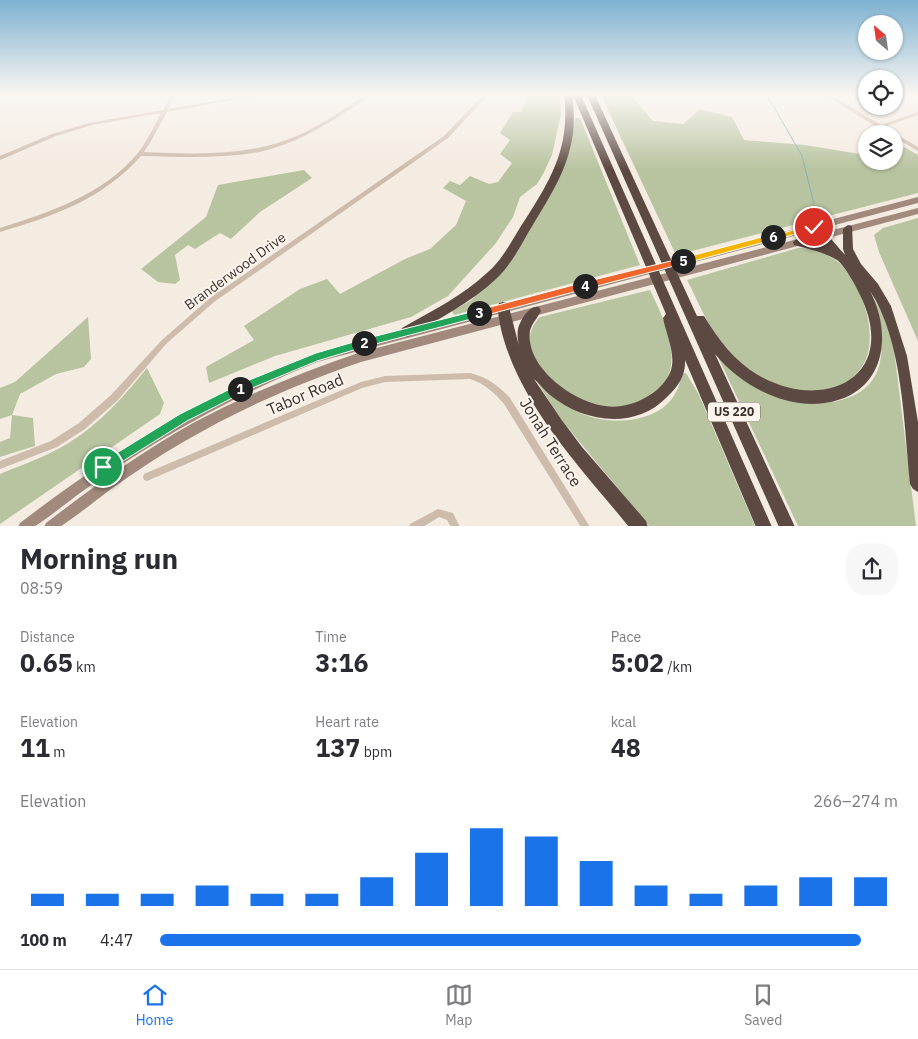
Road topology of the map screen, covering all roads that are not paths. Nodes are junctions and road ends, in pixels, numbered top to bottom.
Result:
1 (112, 120) edge
2 (159, 120) edge
3 (329, 120) edge
4 (464, 120) edge
5 (571, 120) edge
6 (588, 120) edge
7 (602, 120) edge
8 (900, 120) edge
9 (885, 125) edge
10 (903, 140) edge
11 (918, 149) edge
12 (140, 154) junction
13 (0, 158) edge
14 (918, 200) edge
15 (918, 210) edge
16 (848, 229) junction
17 (0, 230) edge
18 (821, 231) junction
19 (798, 242) junction
20 (843, 261) junction
21 (856, 266) junction
22 (683, 296) junction
23 (666, 302) junction
24 (535, 311) junction
25 (504, 313) junction
26 (406, 332) junction
27 (484, 380) joint
28 (0, 465) edge
29 (147, 477) dead end
30 (918, 484) edge
31 (24, 526) edge
32 (50, 526) edge
33 (413, 526) edge
34 (456, 526) edge
35 (586, 526) edge
36 (640, 526) edge
37 (764, 526) edge
38 (787, 526) edge

1 - 13 street
2 - 12 street
3 - 12 street
4 - 28 street, Branderwood Drive
5 - 26 highway
6 - 23 highway, US 220
7 - 22 highway, US 220
8 - 9 street
10 - 11 street
12 - 17 street
14 - 18 main road
15 - 16 main road
16 - 18 main road
16 - 21 highway
18 - 19 main road
18 - 20 highway
18 - 21 highway
18 - 25 main road
19 - 20 highway
19 - 24 main road
20 - 22 highway
21 - 30 highway
22 - 38 highway, US 220
23 - 24 highway
23 - 37 highway, US 220
24 - 25 main road
25 - 26 main road
25 - 32 main road
25 - 36 highway
26 - 31 main road
27 - 29 street, Tabor Road
27 - 35 street, Jonah Terrace
33 - 34 street

